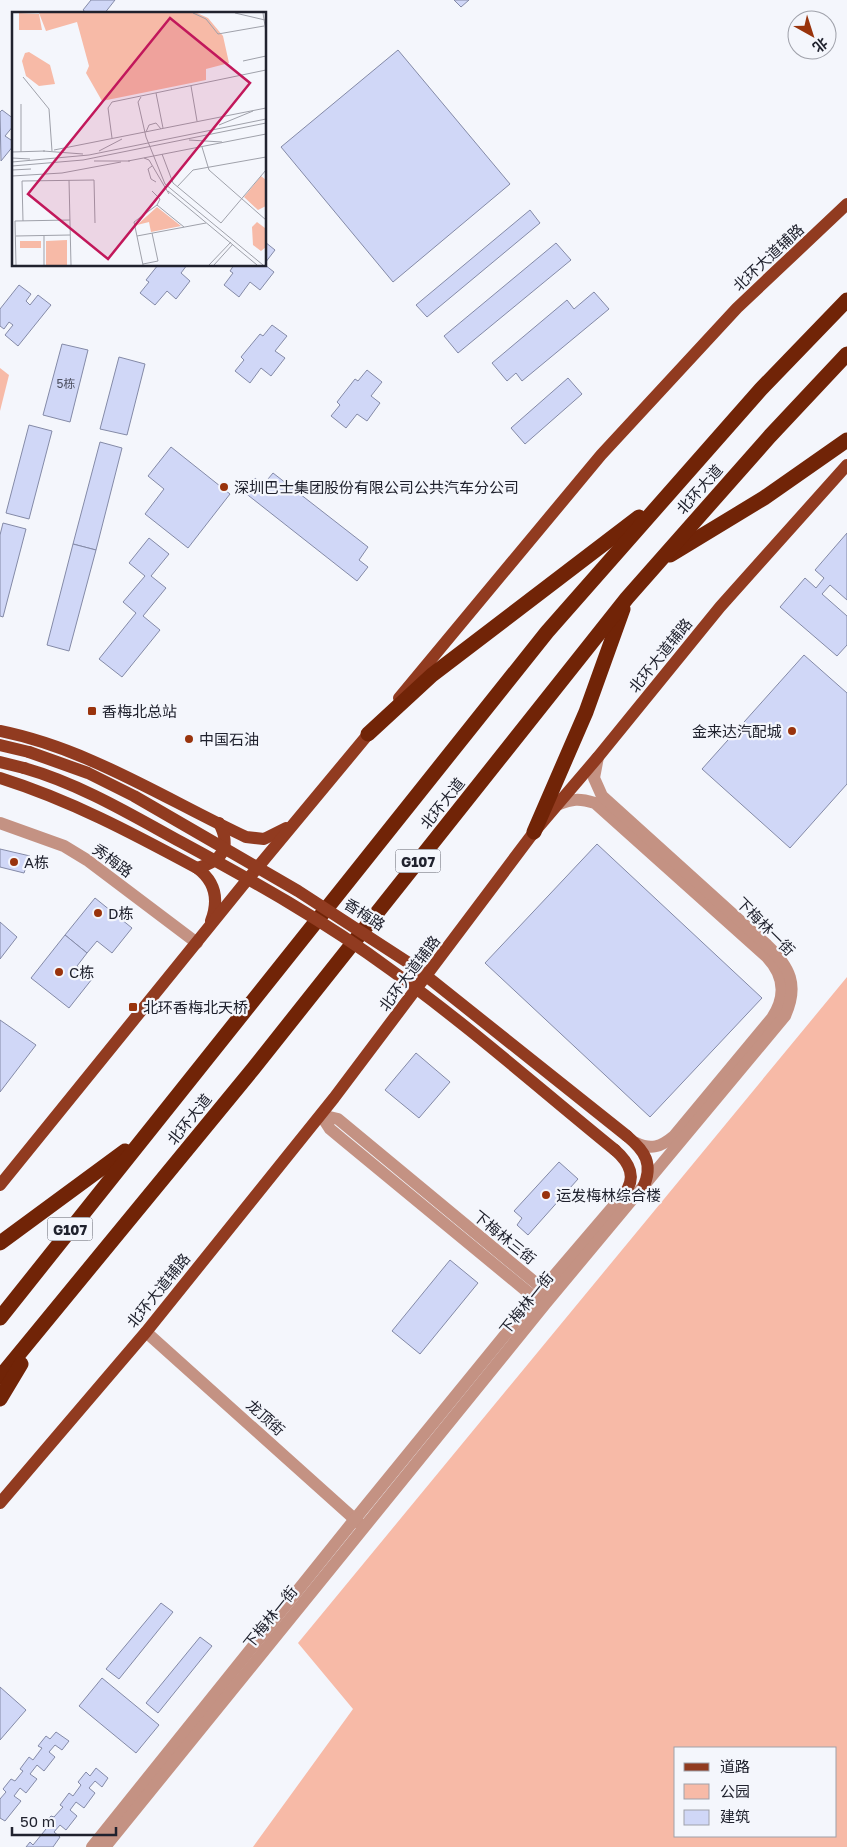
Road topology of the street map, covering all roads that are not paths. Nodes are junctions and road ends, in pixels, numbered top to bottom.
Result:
1 (847, 204) edge
2 (847, 298) edge
3 (844, 357) edge
4 (847, 440) edge
5 (847, 465) edge
6 (670, 492) junction
7 (658, 562) junction
8 (627, 598) junction
9 (0, 731) edge
10 (368, 734) junction
11 (0, 744) edge
12 (598, 757) junction
13 (0, 762) edge
14 (0, 778) edge
15 (598, 800) junction
16 (557, 805) junction
17 (298, 819) junction
18 (0, 823) edge
19 (219, 823) junction
20 (534, 832) junction
21 (196, 868) junction
22 (205, 932) junction
23 (197, 942) junction
24 (321, 1115) junction
25 (140, 1140) junction
26 (631, 1140) junction
27 (0, 1185) edge
28 (643, 1188) junction
29 (624, 1194) joint
30 (0, 1243) edge
31 (541, 1297) junction
32 (0, 1318) edge
33 (47, 1322) junction
34 (146, 1332) junction
35 (0, 1377) edge
36 (0, 1399) edge
37 (0, 1504) edge
38 (360, 1523) junction
39 (92, 1847) edge
40 (105, 1847) edge

1 - 10 main road, 北环大道辅路
2 - 6 highway, 北环大道 / G107
3 - 7 highway, 北环大道 / G107
4 - 7 highway
5 - 12 main road, 北环大道辅路
6 - 10 highway
6 - 25 highway, 北环大道 / G107
7 - 8 highway, 北环大道 / G107
8 - 20 highway
8 - 33 highway, 北环大道 / G107
9 - 19 main road
10 - 17 main road, 北环大道辅路
11 - 26 main road, 香梅路, bridge
12 - 15 street
12 - 16 main road, 北环大道辅路
13 - 29 main road, 香梅路, bridge
14 - 21 main road
15 - 16 street
15 - 26 street, 下梅林一街
15 - 28 street, 下梅林一街
16 - 20 main road, 北环大道辅路
17 - 19 main road
17 - 22 main road, 北环大道辅路
18 - 23 street, 秀梅路
19 - 21 main road
20 - 24 main road, 北环大道辅路
21 - 22 main road
22 - 23 main road, 北环大道辅路
23 - 27 main road, 北环大道辅路
24 - 31 street, 下梅林三街
24 - 34 main road, 北环大道辅路
25 - 30 highway
25 - 32 highway, 北环大道 / G107
26 - 28 main road, 香梅路
28 - 31 street, 下梅林一街
29 - 31 street, 下梅林一街
31 - 38 street, 下梅林一街
33 - 35 highway, 北环大道 / G107
33 - 36 highway
34 - 37 main road, 北环大道辅路
34 - 38 street, 龙顶街
38 - 39 street, 下梅林一街
38 - 40 street, 下梅林一街

